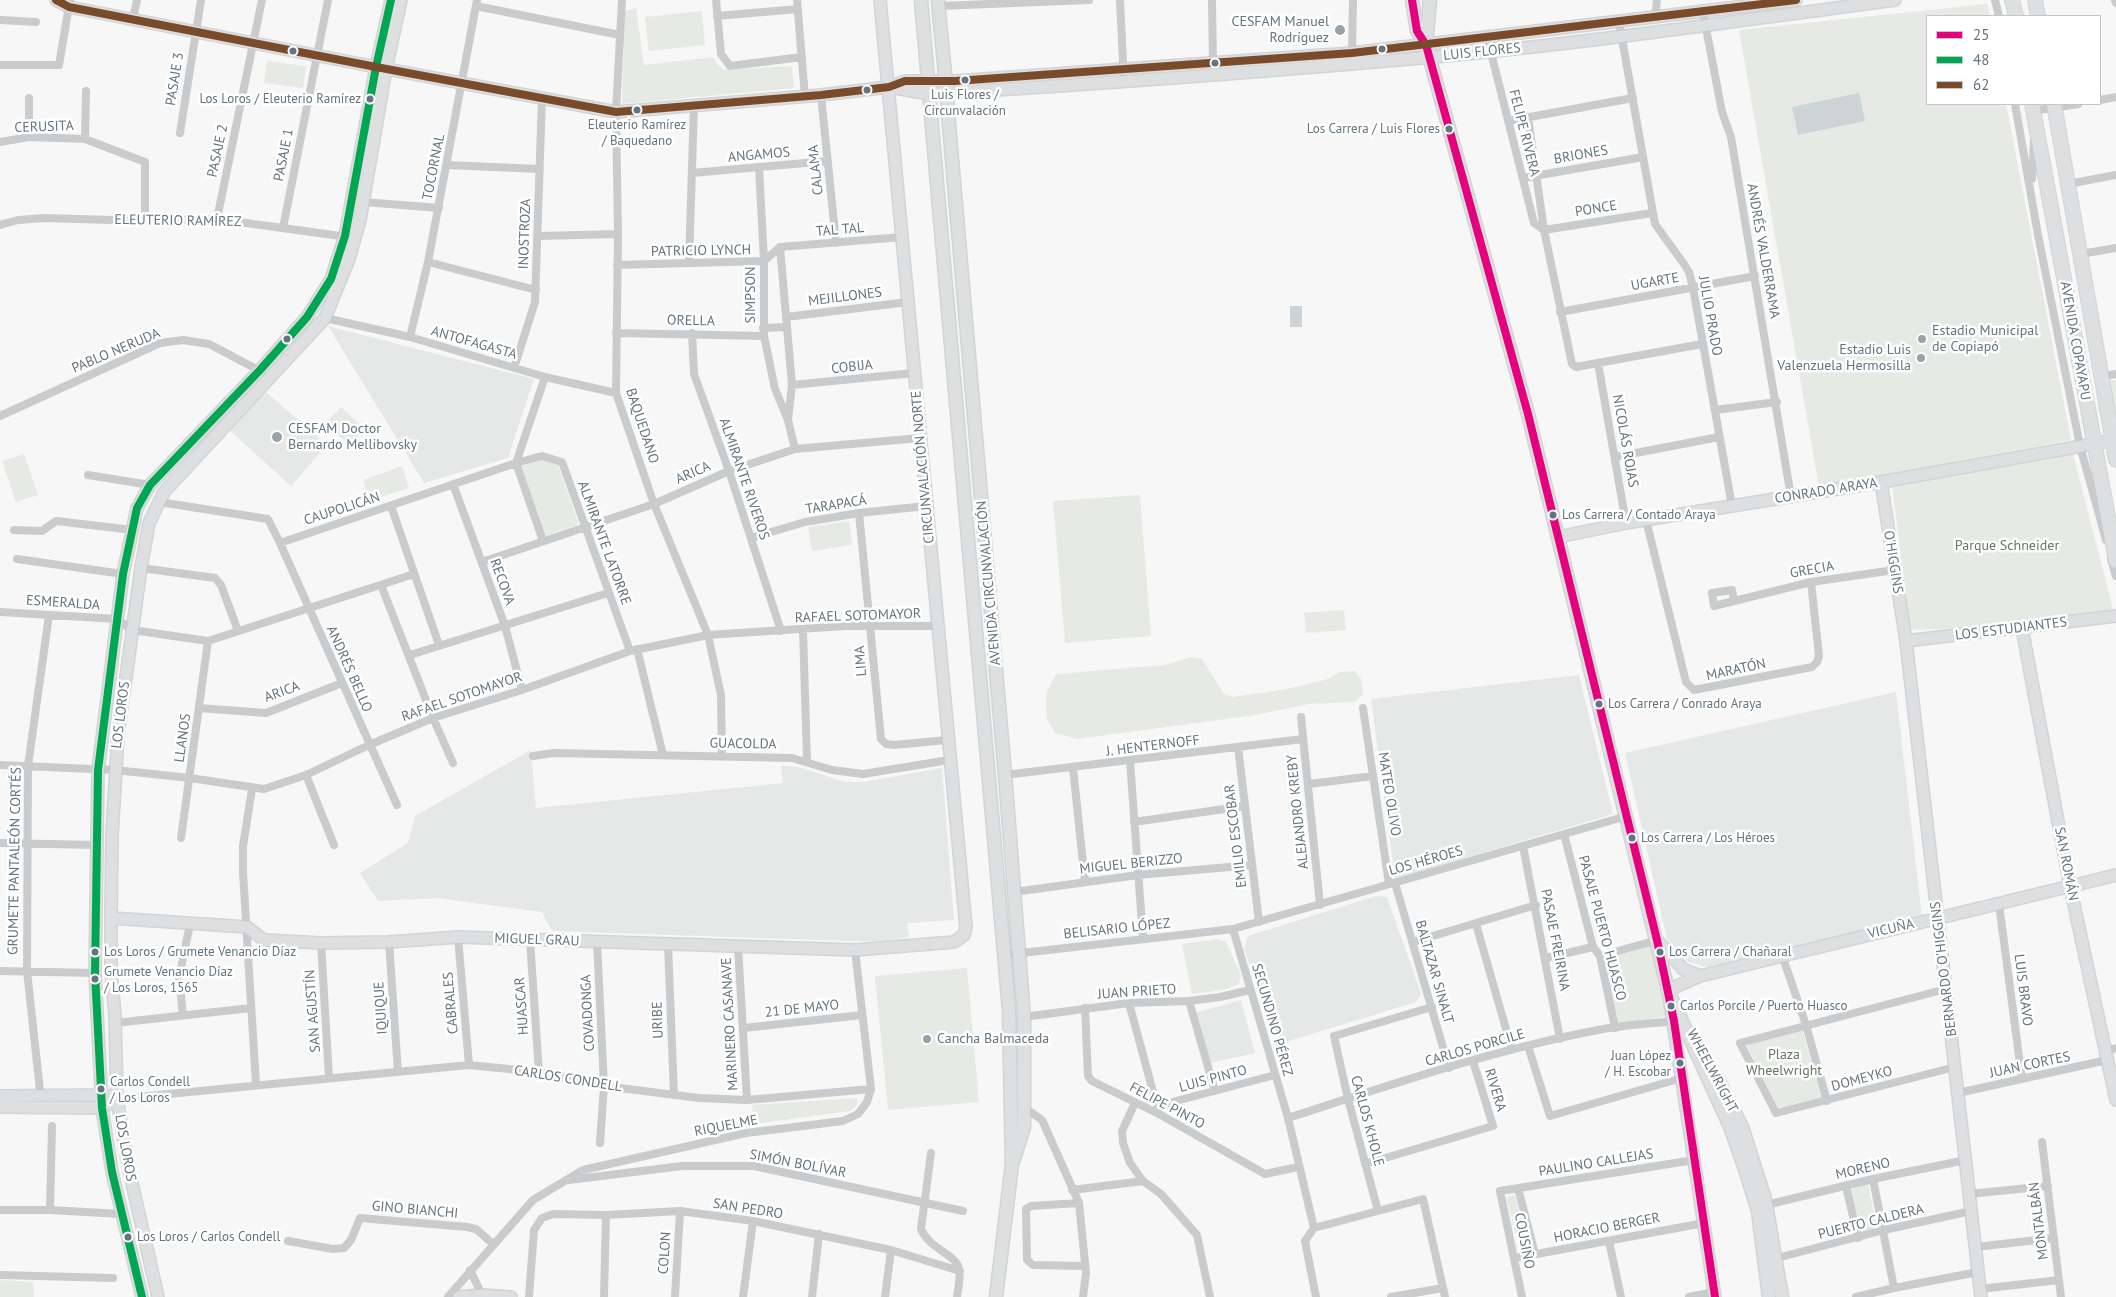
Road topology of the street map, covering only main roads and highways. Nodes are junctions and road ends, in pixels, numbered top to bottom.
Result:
1 (921, 0) edge
2 (1412, 0) edge
3 (1430, 0) edge
4 (2012, 0) edge
5 (2035, 0) edge
6 (938, 3) edge
7 (2016, 15) edge
8 (2038, 15) edge
9 (1428, 51) junction
10 (2055, 106) edge
11 (2034, 112) edge
12 (2114, 440) edge
13 (2116, 460) edge
14 (2116, 561) edge
15 (1668, 990) junction
16 (1012, 1164) junction
17 (996, 1297) edge
18 (1769, 1297) edge
19 (1782, 1297) edge

1 - 16 main road, AVENIDA CIRCUNVALACIÓN
2 - 9 main road
3 - 9 main road
4 - 7 highway
5 - 8 highway
6 - 16 main road, AVENIDA CIRCUNVALACIÓN
9 - 15 main road
10 - 12 highway, AVENIDA COPAYAPU
11 - 14 highway, AVENIDA COPAYAPU
12 - 13 highway, AVENIDA COPAYAPU
15 - 18 main road, WHEELWRIGHT
15 - 19 main road, WHEELWRIGHT
16 - 17 main road, AVENIDA CIRCUNVALACIÓN

